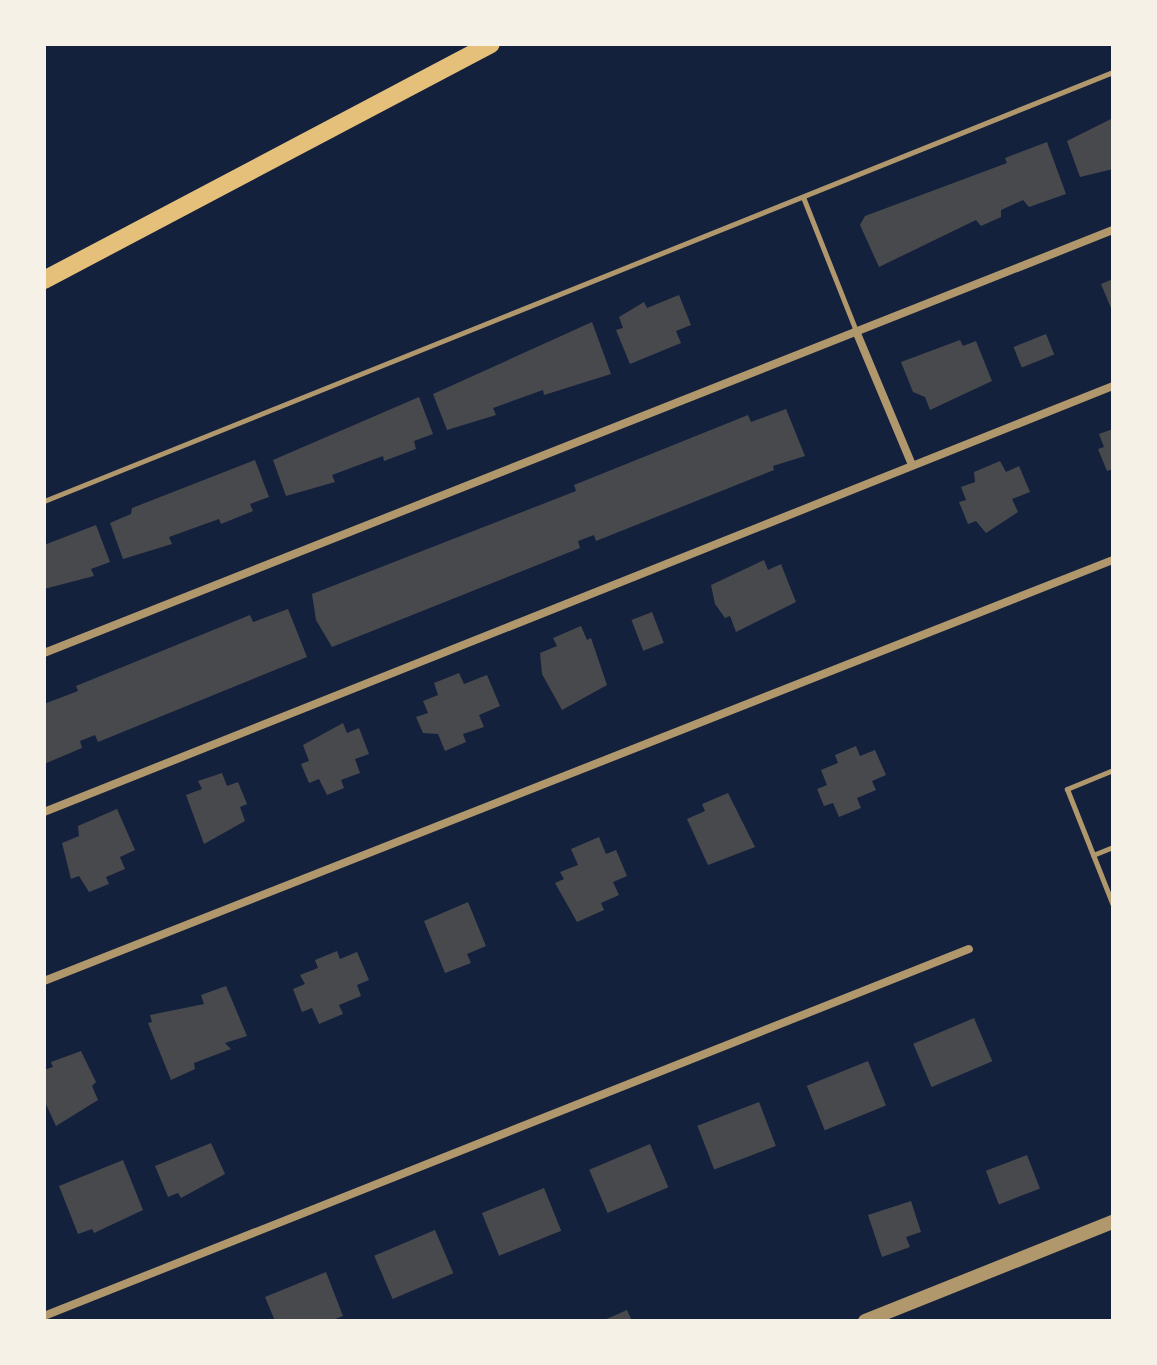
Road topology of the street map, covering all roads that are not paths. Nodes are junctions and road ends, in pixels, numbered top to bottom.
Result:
1 (491, 44) edge
2 (1113, 72) edge
3 (803, 197) junction
4 (1113, 230) edge
5 (44, 280) edge
6 (856, 331) junction
7 (1113, 386) edge
8 (912, 465) junction
9 (44, 501) edge
10 (1113, 560) edge
11 (44, 653) edge
12 (1113, 770) edge
13 (44, 812) edge
14 (1113, 847) edge
15 (1093, 855) junction
16 (1113, 905) edge
17 (969, 949) dead end
18 (44, 981) edge
19 (1113, 1222) edge
20 (44, 1316) edge
21 (865, 1321) edge

1 - 5 main road
2 - 3 lane
3 - 6 lane
3 - 9 lane
4 - 6 street
6 - 8 street
6 - 11 street
7 - 8 street
8 - 13 street
10 - 18 street
12 - 15 lane
14 - 15 lane
15 - 16 lane
17 - 20 street
19 - 21 street

